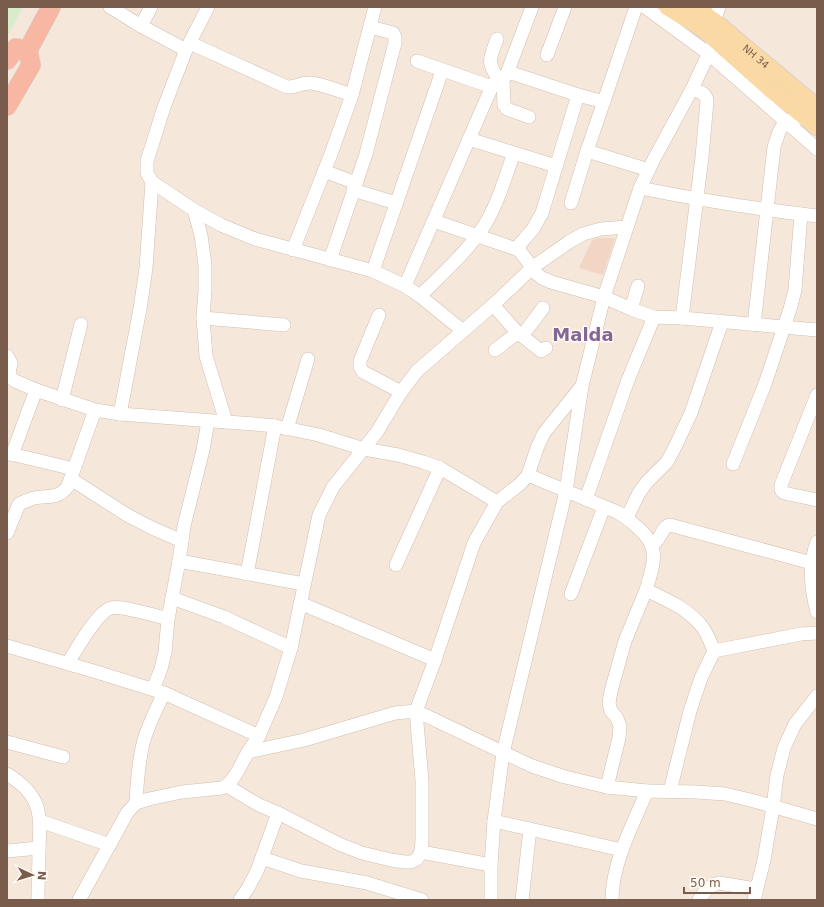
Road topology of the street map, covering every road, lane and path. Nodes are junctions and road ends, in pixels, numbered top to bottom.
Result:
1 (37, 7) edge
2 (51, 7) edge
3 (64, 7) edge
4 (110, 7) edge
5 (151, 7) edge
6 (208, 7) edge
7 (375, 7) edge
8 (532, 7) edge
9 (565, 7) edge
10 (636, 7) edge
11 (645, 7) edge
12 (667, 7) edge
13 (693, 7) edge
14 (700, 7) edge
15 (717, 12) edge
16 (141, 26) junction
17 (370, 27) junction
18 (497, 39) dead end
19 (188, 47) junction
20 (712, 47) junction
21 (547, 55) dead end
22 (20, 56) edge
23 (417, 61) dead end
24 (442, 70) junction
25 (501, 79) junction
26 (692, 89) junction
27 (10, 95) edge
28 (352, 95) junction
29 (578, 95) junction
30 (604, 102) junction
31 (817, 103) edge
32 (529, 117) dead end
33 (813, 117) edge
34 (785, 121) junction
35 (469, 138) junction
36 (817, 150) edge
37 (586, 151) junction
38 (514, 153) junction
39 (556, 166) junction
40 (649, 170) junction
41 (324, 171) junction
42 (152, 182) junction
43 (354, 187) junction
44 (640, 188) junction
45 (697, 199) junction
46 (396, 203) junction
47 (572, 203) dead end
48 (194, 210) junction
49 (766, 210) junction
50 (801, 214) junction
51 (817, 216) edge
52 (434, 221) junction
53 (627, 227) junction
54 (477, 236) junction
55 (293, 250) junction
56 (519, 250) junction
57 (330, 260) junction
58 (533, 267) junction
59 (373, 271) junction
60 (406, 286) junction
61 (638, 286) dead end
62 (420, 296) junction
63 (604, 297) junction
64 (493, 305) junction
65 (543, 308) dead end
66 (631, 309) junction
67 (379, 314) dead end
68 (654, 317) junction
69 (203, 318) junction
70 (682, 318) junction
71 (722, 322) junction
72 (81, 324) dead end
73 (284, 325) dead end
74 (754, 325) junction
75 (785, 327) junction
76 (817, 330) edge
77 (463, 331) junction
78 (519, 333) junction
79 (546, 348) dead end
80 (495, 350) dead end
81 (7, 356) edge
82 (308, 359) dead end
83 (9, 383) edge
84 (582, 386) junction
85 (36, 390) junction
86 (401, 392) junction
87 (817, 395) edge
88 (62, 400) junction
89 (95, 410) junction
90 (120, 414) junction
91 (208, 421) junction
92 (226, 422) junction
93 (281, 428) junction
94 (364, 449) junction
95 (10, 454) edge
96 (733, 464) dead end
97 (440, 468) junction
98 (72, 474) junction
99 (528, 475) junction
100 (566, 491) junction
101 (586, 499) junction
102 (817, 500) edge
103 (497, 502) junction
104 (604, 507) junction
105 (11, 510) edge
106 (627, 518) junction
107 (7, 533) edge
108 (182, 541) junction
109 (817, 542) edge
110 (652, 545) junction
111 (179, 561) junction
112 (812, 563) junction
113 (396, 565) dead end
114 (247, 574) junction
115 (304, 584) junction
116 (646, 590) junction
117 (571, 594) dead end
118 (172, 598) junction
119 (300, 603) junction
120 (817, 612) edge
121 (168, 619) junction
122 (817, 633) edge
123 (7, 646) edge
124 (291, 648) junction
125 (714, 651) junction
126 (435, 660) junction
127 (68, 663) junction
128 (158, 691) junction
129 (816, 698) edge
130 (416, 711) junction
131 (259, 736) junction
132 (7, 742) edge
133 (248, 752) junction
134 (503, 753) junction
135 (63, 757) dead end
136 (7, 774) edge
137 (227, 786) junction
138 (607, 787) junction
139 (647, 791) junction
140 (670, 791) junction
141 (136, 803) junction
142 (773, 807) junction
143 (278, 813) junction
144 (817, 819) edge
145 (40, 821) junction
146 (494, 821) junction
147 (530, 829) junction
148 (110, 845) junction
149 (39, 848) junction
150 (622, 850) junction
151 (7, 851) edge
152 (421, 852) junction
153 (262, 858) junction
154 (491, 865) junction
155 (755, 894) edge
156 (38, 899) dead end
157 (79, 900) edge
158 (240, 900) edge
159 (422, 900) edge
160 (491, 900) edge
161 (522, 900) edge
162 (612, 900) edge
163 (699, 900) edge

1 - 22 highway
2 - 22 highway
3 - 22 highway
4 - 16 street
5 - 16 street
6 - 19 street
7 - 17 street
8 - 25 street
9 - 21 street
10 - 30 street
11 - 20 street
12 - 20 main road
13 - 33 main road, NH 34
14 - 15 street
15 - 31 street
16 - 19 street
17 - 28 street
17 - 43 street
18 - 25 street
19 - 28 street
19 - 42 street
20 - 26 street
20 - 33 main road
20 - 34 street
22 - 27 highway
23 - 24 street
24 - 25 street
24 - 46 street
25 - 29 street
25 - 32 street
25 - 35 street
26 - 40 street
26 - 45 street
28 - 41 street
29 - 30 street
29 - 39 street
30 - 37 street
33 - 34 street
34 - 36 street
34 - 49 street
35 - 38 street
35 - 52 street
37 - 40 street
37 - 47 street
38 - 39 street
38 - 54 street
39 - 56 street
40 - 44 street
41 - 43 street
41 - 55 street
42 - 48 street
42 - 90 street
43 - 46 street
43 - 57 street
44 - 45 street
44 - 53 street
45 - 49 street
45 - 70 street
46 - 59 street
48 - 55 street
48 - 69 street
49 - 50 street
49 - 74 street
50 - 51 street
50 - 75 street
52 - 54 street
52 - 60 street
53 - 58 street
53 - 63 street
54 - 56 street
54 - 62 street
55 - 57 street
56 - 58 street
57 - 59 street
58 - 63 street
58 - 64 street
59 - 60 street
60 - 62 street
61 - 66 street
62 - 77 street
63 - 66 street
63 - 84 street
64 - 77 street
64 - 78 street
65 - 78 street
66 - 68 street
67 - 86 street
68 - 70 street
68 - 101 street
69 - 73 street
69 - 92 street
70 - 71 street
71 - 74 street
71 - 106 street
72 - 88 street
74 - 75 street
75 - 76 street
75 - 96 street
77 - 86 street
78 - 79 street
78 - 80 street
81 - 83 street
82 - 93 street
83 - 85 street
84 - 99 street
84 - 100 street
85 - 88 street
85 - 95 street
86 - 94 street
87 - 102 street
88 - 89 street
89 - 90 street
89 - 98 street
90 - 91 street
91 - 92 street
91 - 108 street
92 - 93 street
93 - 94 street
93 - 114 street
94 - 97 street
94 - 115 street
95 - 98 street
97 - 103 street
97 - 113 street
98 - 105 street
98 - 108 street
99 - 100 street
99 - 103 street
100 - 101 street
100 - 134 street
101 - 104 street
103 - 126 street
104 - 106 street
104 - 117 street
105 - 107 street
106 - 110 street
108 - 111 street
109 - 112 street
110 - 112 street
110 - 116 street
111 - 114 street
111 - 118 street
112 - 120 street
114 - 115 street
115 - 119 street
116 - 125 street
116 - 138 street
118 - 121 street
118 - 124 street
119 - 124 street
119 - 126 street
121 - 127 street
121 - 128 street
122 - 125 street
123 - 127 street
124 - 131 street
125 - 140 street
126 - 130 street
127 - 128 street
128 - 131 street
128 - 141 street
129 - 142 street
130 - 133 street
130 - 134 street
130 - 152 street
131 - 133 street
132 - 135 street
133 - 137 street
134 - 138 street
134 - 146 street
136 - 145 street
137 - 141 street
137 - 143 street
138 - 139 street
139 - 140 street
139 - 150 street
140 - 142 street
141 - 148 street
142 - 144 street
142 - 155 street
143 - 152 street
143 - 153 street
145 - 148 street
145 - 149 street
146 - 147 street
146 - 154 street
147 - 150 street
147 - 161 street
148 - 157 street
149 - 151 street
149 - 156 street
150 - 162 street
152 - 154 street
153 - 158 street
153 - 159 street
154 - 160 street
155 - 163 street

